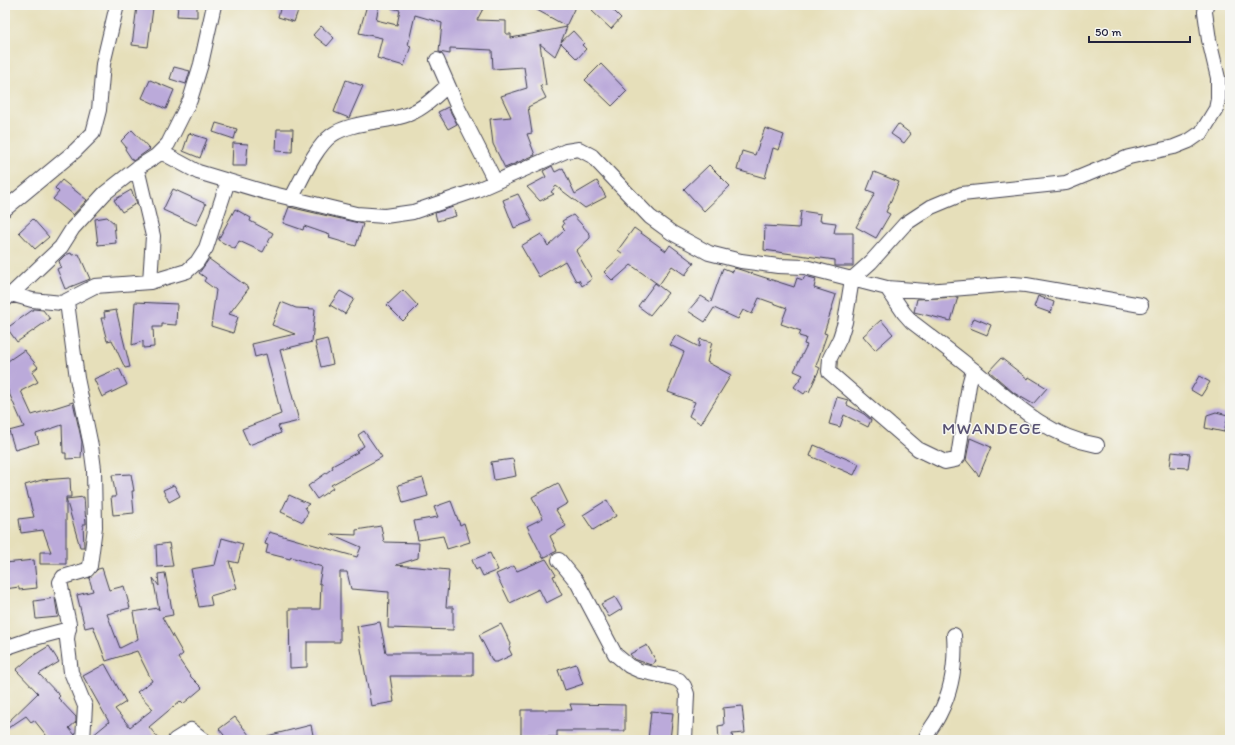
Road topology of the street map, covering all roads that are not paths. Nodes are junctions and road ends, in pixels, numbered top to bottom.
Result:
1 (117, 5) edge
2 (214, 5) edge
3 (1206, 5) edge
4 (437, 60) dead end
5 (448, 85) junction
6 (161, 152) junction
7 (137, 168) junction
8 (228, 181) junction
9 (495, 181) junction
10 (291, 199) junction
11 (5, 209) edge
12 (852, 279) junction
13 (150, 282) junction
14 (887, 288) junction
15 (8, 297) edge
16 (67, 302) junction
17 (1141, 305) dead end
18 (973, 370) junction
19 (1097, 445) dead end
20 (559, 560) dead end
21 (69, 629) junction
22 (954, 635) dead end
23 (5, 648) edge
24 (83, 740) edge
25 (175, 740) edge
26 (204, 740) edge
27 (685, 740) edge
28 (925, 740) edge

1 - 11 street
2 - 6 street
3 - 12 street
4 - 5 street
5 - 9 street
5 - 10 street
6 - 7 street
6 - 8 street
7 - 13 street
7 - 15 street
8 - 10 street
8 - 13 street
9 - 10 street
9 - 12 street
12 - 14 street
12 - 18 street
13 - 16 street
14 - 17 street
14 - 18 street
15 - 16 street
16 - 21 street
18 - 19 street
20 - 27 street
21 - 23 street
21 - 24 street
22 - 28 street
25 - 26 street

